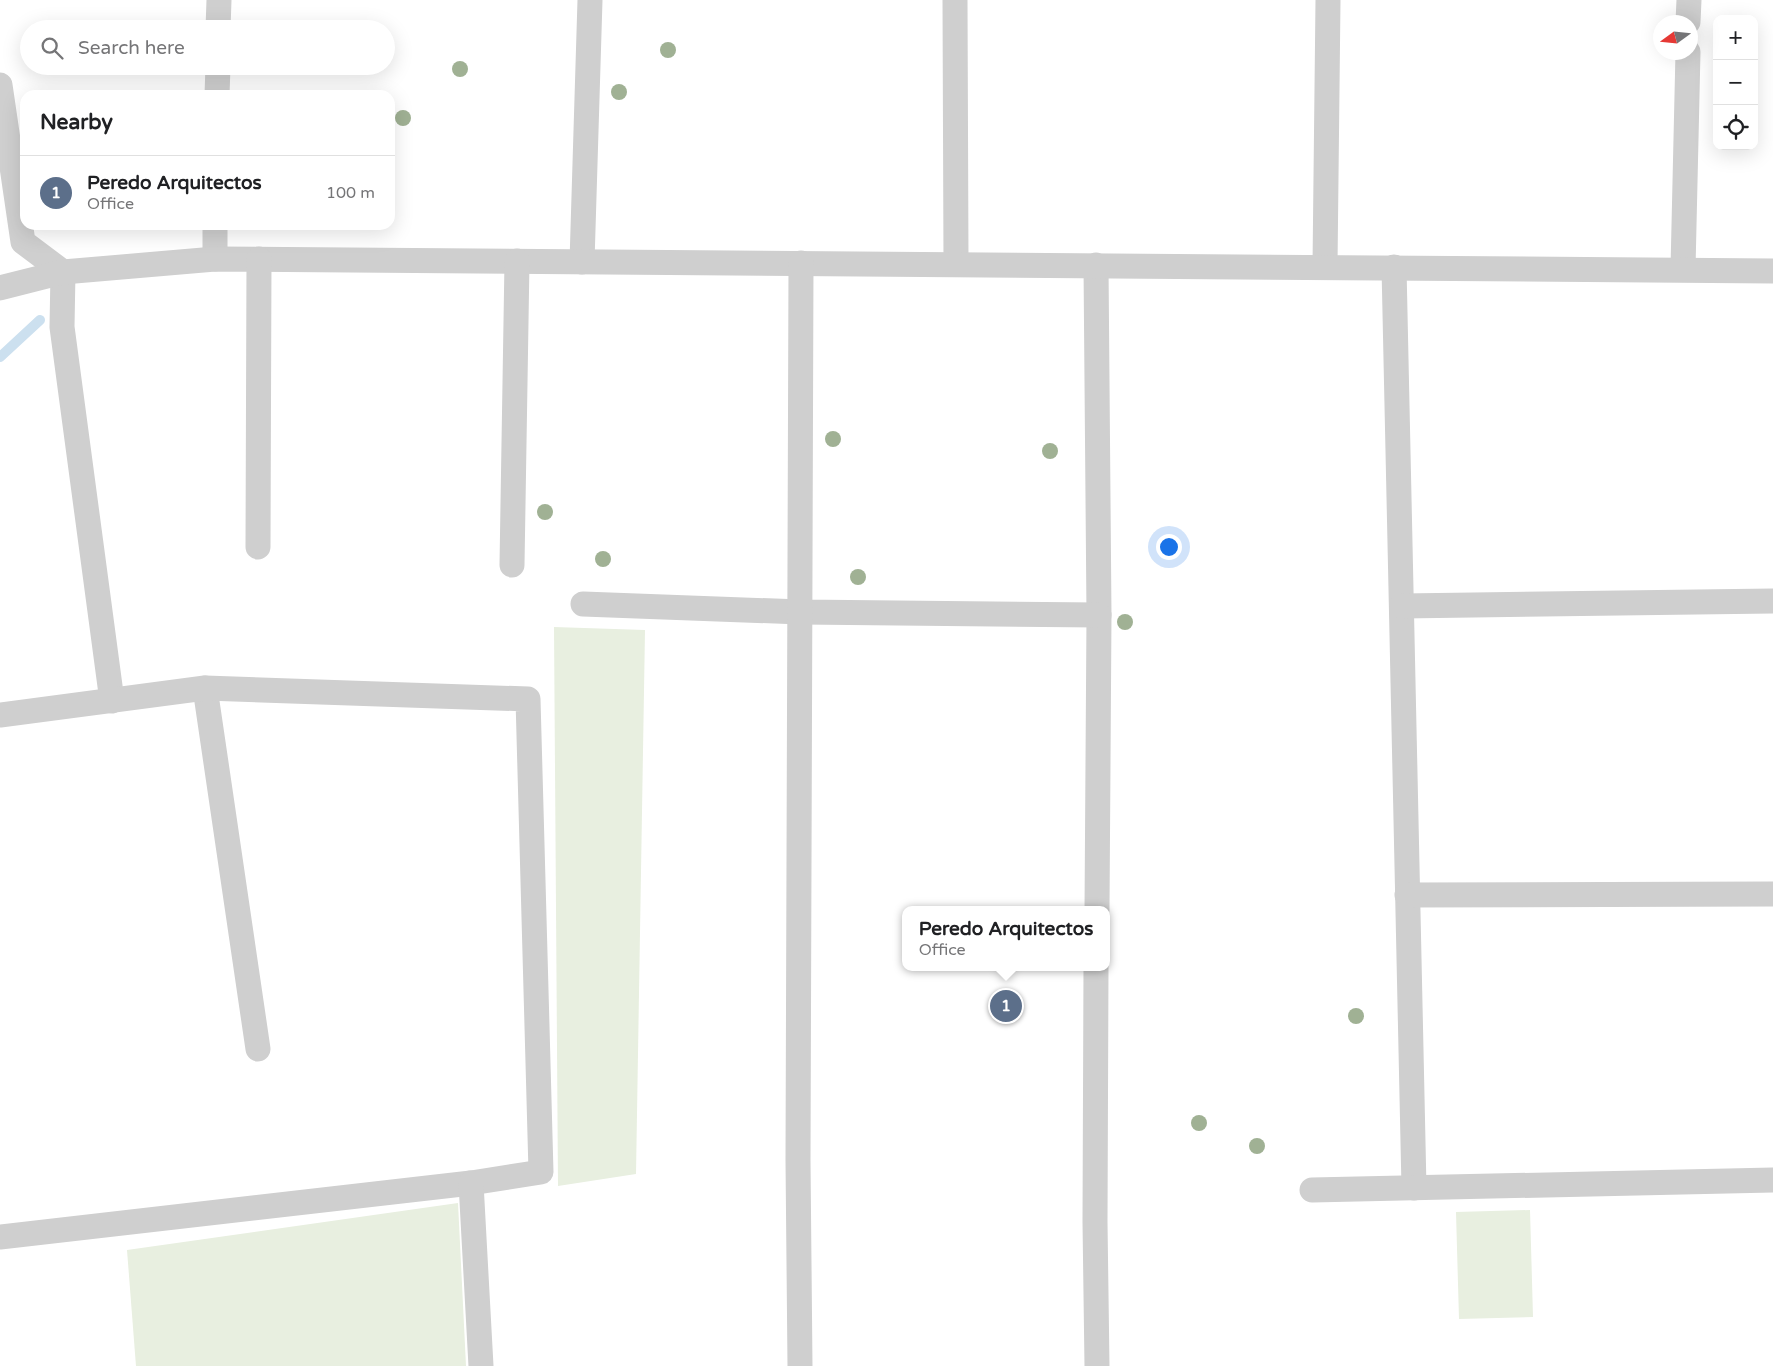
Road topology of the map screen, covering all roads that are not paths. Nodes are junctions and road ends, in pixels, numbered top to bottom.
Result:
1 (219, 0) edge
2 (590, 0) edge
3 (955, 0) edge
4 (1328, 0) edge
5 (1689, 0) edge
6 (1688, 15) edge
7 (218, 20) edge
8 (1688, 60) edge
9 (218, 75) edge
10 (217, 90) edge
11 (1, 100) edge
12 (20, 223) edge
13 (21, 230) edge
14 (215, 230) edge
15 (215, 259) junction
16 (259, 259) junction
17 (517, 261) junction
18 (582, 262) junction
19 (801, 263) junction
20 (956, 264) junction
21 (1096, 265) junction
22 (1325, 266) junction
23 (1394, 267) junction
24 (1683, 269) junction
25 (1773, 270) edge
26 (63, 272) junction
27 (0, 288) edge
28 (258, 547) dead end
29 (512, 565) dead end
30 (1773, 600) edge
31 (583, 604) dead end
32 (1402, 606) junction
33 (801, 612) junction
34 (1099, 615) junction
35 (205, 688) junction
36 (112, 701) junction
37 (0, 716) edge
38 (1773, 894) edge
39 (1407, 895) junction
40 (1097, 906) edge
41 (1096, 971) edge
42 (258, 1049) dead end
43 (1773, 1180) edge
44 (471, 1183) junction
45 (1414, 1188) junction
46 (1312, 1190) dead end
47 (0, 1237) edge
48 (481, 1366) edge
49 (800, 1366) edge
50 (1097, 1366) edge

1 - 7 street
2 - 18 street
3 - 20 street
4 - 22 street
5 - 6 street
8 - 24 street
9 - 10 street
11 - 12 street
13 - 26 street
14 - 15 street
15 - 16 street
15 - 26 street
16 - 17 street
16 - 28 street
17 - 18 street
17 - 29 street
18 - 19 street
19 - 20 street
19 - 33 street
20 - 21 street
21 - 22 street
21 - 34 street
22 - 23 street
23 - 24 street
23 - 32 street
24 - 25 street
26 - 27 street
26 - 36 street
30 - 32 street
31 - 33 street
32 - 39 street
33 - 34 street
33 - 49 street
34 - 40 street
35 - 36 street
35 - 42 street
35 - 44 street
36 - 37 street
38 - 39 street
39 - 45 street
41 - 50 street
43 - 45 street
44 - 47 street
44 - 48 street
45 - 46 street

